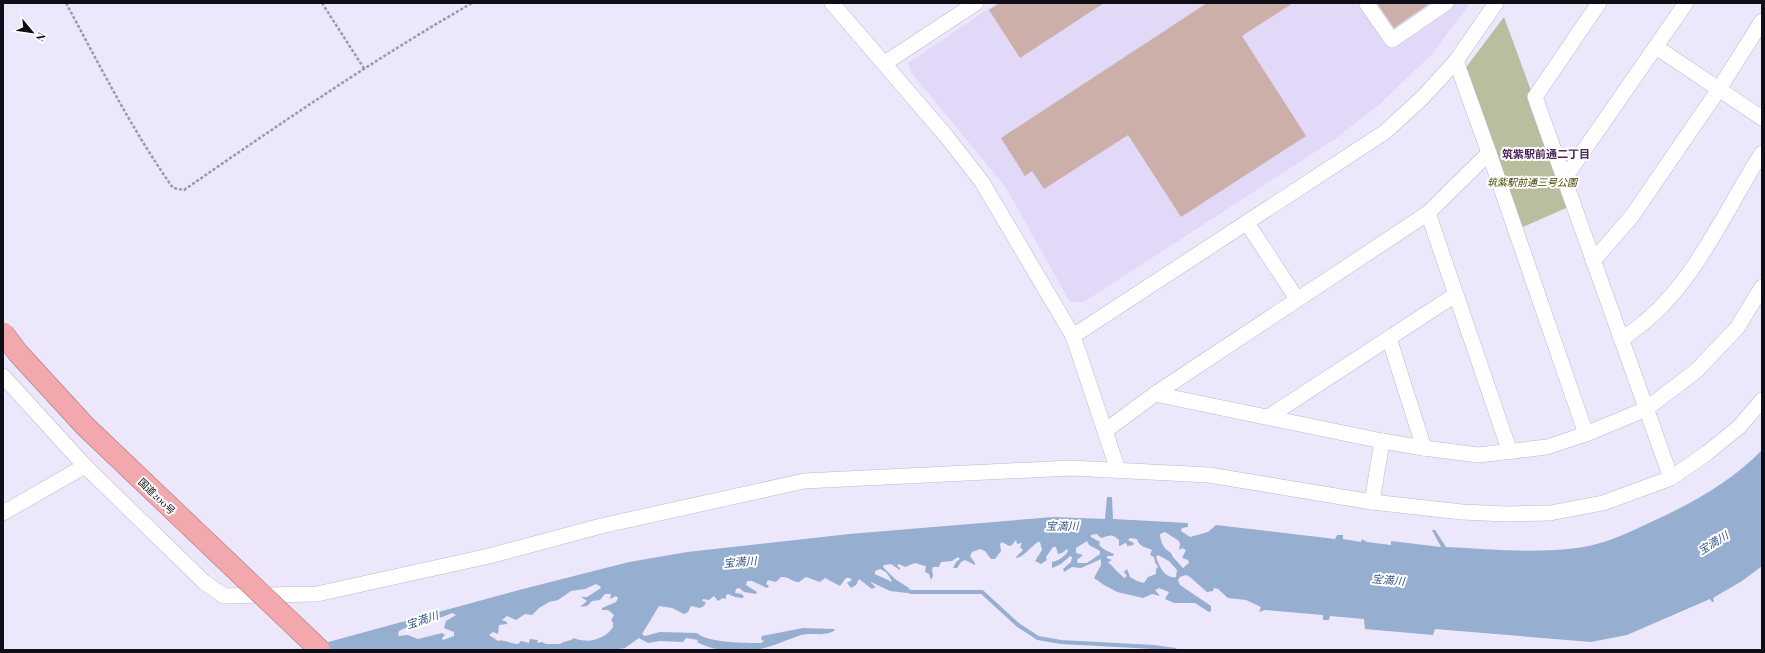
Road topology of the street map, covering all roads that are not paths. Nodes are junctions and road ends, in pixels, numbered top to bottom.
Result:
1 (832, 3) edge
2 (976, 3) edge
3 (1446, 3) edge
4 (1496, 3) edge
5 (1599, 3) edge
6 (1686, 3) edge
7 (1367, 4) dead end
8 (1762, 21) edge
9 (1656, 47) junction
10 (1456, 61) junction
11 (884, 63) junction
12 (1719, 89) junction
13 (1762, 118) edge
14 (1489, 153) junction
15 (1762, 153) edge
16 (1756, 174) edge
17 (1564, 179) junction
18 (1428, 213) junction
19 (1247, 223) junction
20 (1593, 262) junction
21 (1762, 287) edge
22 (1455, 295) junction
23 (1297, 299) junction
24 (3, 333) edge
25 (1073, 336) junction
26 (1389, 338) junction
27 (1621, 339) junction
28 (3, 376) edge
29 (1156, 394) junction
30 (1762, 400) edge
31 (1646, 409) junction
32 (1268, 416) junction
33 (1105, 431) junction
34 (1586, 434) junction
35 (1382, 441) junction
36 (1424, 448) junction
37 (1510, 452) junction
38 (85, 466) junction
39 (1118, 470) junction
40 (1671, 478) junction
41 (1372, 502) junction
42 (3, 513) edge
43 (320, 650) edge

1 - 11 street
2 - 11 street
3 - 7 street
4 - 10 street
5 - 17 street
6 - 9 street
8 - 12 street
9 - 12 street
9 - 17 street
10 - 14 street
10 - 19 street
11 - 25 street
12 - 13 street
12 - 20 street
14 - 18 street
14 - 34 street
15 - 16 street
16 - 27 street
17 - 20 street
18 - 22 street
18 - 23 street
19 - 23 street
19 - 25 street
20 - 27 street
21 - 31 street
22 - 26 street
22 - 37 street
23 - 29 street
24 - 43 highway, 国道200号, bridge
25 - 33 street
26 - 32 street
26 - 36 street
27 - 31 street
28 - 38 street
29 - 32 street
29 - 33 street
30 - 40 street
31 - 34 street
31 - 40 street
32 - 35 street
33 - 39 street
34 - 37 street
35 - 36 street
35 - 41 street
36 - 37 street
38 - 39 street
38 - 42 street
39 - 41 street
40 - 41 street

